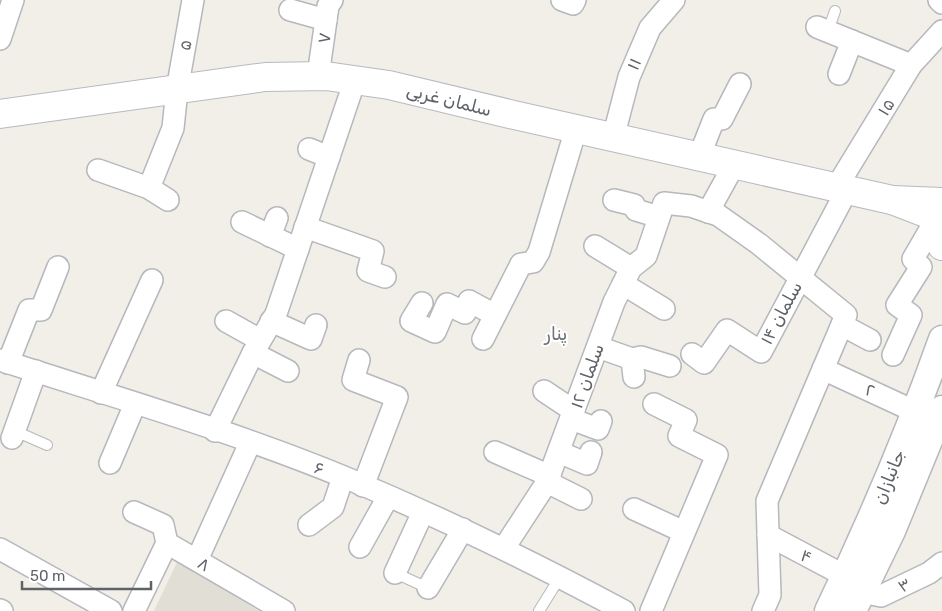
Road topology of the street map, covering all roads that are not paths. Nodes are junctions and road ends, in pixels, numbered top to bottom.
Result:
1 (13, 0) edge
2 (194, 0) edge
3 (562, 0) edge
4 (575, 0) edge
5 (674, 0) edge
6 (290, 10) dead end
7 (329, 10) edge
8 (834, 11) dead end
9 (822, 29) joint
10 (942, 31) edge
11 (0, 39) edge
12 (852, 41) junction
13 (911, 65) junction
14 (838, 74) dead end
15 (318, 76) junction
16 (355, 80) junction
17 (740, 84) dead end
18 (177, 90) junction
19 (0, 114) edge
20 (576, 129) junction
21 (613, 138) junction
22 (699, 157) junction
23 (734, 165) junction
24 (98, 170) dead end
25 (148, 188) junction
26 (842, 189) junction
27 (168, 200) dead end
28 (614, 200) dead end
29 (662, 210) junction
30 (708, 212) junction
31 (939, 217) edge
32 (242, 222) dead end
33 (305, 227) junction
34 (595, 246) dead end
35 (298, 249) junction
36 (58, 267) dead end
37 (627, 276) junction
38 (385, 277) dead end
39 (799, 279) junction
40 (152, 280) dead end
41 (422, 303) dead end
42 (664, 309) dead end
43 (495, 314) junction
44 (226, 321) dead end
45 (272, 321) junction
46 (842, 324) junction
47 (316, 325) dead end
48 (483, 339) dead end
49 (942, 339) edge
50 (870, 340) dead end
51 (257, 346) junction
52 (598, 347) junction
53 (692, 354) dead end
54 (892, 354) dead end
55 (358, 360) dead end
56 (4, 361) edge
57 (670, 366) dead end
58 (823, 369) junction
59 (36, 371) junction
60 (288, 371) dead end
61 (544, 390) dead end
62 (101, 393) junction
63 (135, 404) junction
64 (654, 404) dead end
65 (573, 415) junction
66 (934, 417) edge
67 (601, 421) dead end
68 (216, 430) junction
69 (14, 435) joint
70 (250, 443) junction
71 (47, 444) dead end
72 (494, 452) dead end
73 (558, 452) junction
74 (591, 452) dead end
75 (110, 463) dead end
76 (343, 477) junction
77 (549, 479) junction
78 (363, 486) junction
79 (388, 497) junction
80 (581, 498) dead end
81 (634, 509) dead end
82 (134, 512) dead end
83 (423, 512) junction
84 (309, 525) dead end
85 (463, 529) junction
86 (684, 532) junction
87 (768, 535) junction
88 (167, 542) junction
89 (360, 546) dead end
90 (504, 548) junction
91 (0, 549) edge
92 (197, 560) junction
93 (942, 563) edge
94 (395, 573) joint
95 (560, 577) junction
96 (428, 588) joint
97 (853, 593) edge
98 (616, 609) edge
99 (111, 611) edge
100 (134, 611) edge
101 (284, 611) edge
102 (539, 611) edge
103 (651, 611) edge
104 (763, 611) edge
105 (828, 611) edge

1 - 11 street
2 - 18 street, ۵
3 - 4 street
5 - 21 street, ۱۱
6 - 7 street
7 - 15 street, ۷
8 - 9 lane
9 - 12 street
10 - 13 street, ۱۵
12 - 13 street
12 - 14 street
13 - 26 street, ۱۵
15 - 16 main road, سلمان غربی
15 - 18 main road, سلمان غربی
16 - 20 main road, سلمان غربی
16 - 33 street
17 - 22 street
18 - 19 main road, سلمان غربی
18 - 25 street, ۵
20 - 21 main road, سلمان غربی
20 - 43 street
21 - 22 main road, سلمان غربی
22 - 23 main road, سلمان غربی
23 - 26 main road, سلمان غربی
23 - 30 street
24 - 25 street
25 - 27 street
26 - 31 main road, سلمان غربی
26 - 39 street, سلمان ۱۴
28 - 29 street
29 - 30 street
29 - 37 street, سلمان ۱۲
30 - 39 street
31 - 54 street
32 - 35 street
33 - 35 street
33 - 38 street
34 - 37 street
35 - 45 street
36 - 56 street
37 - 42 street
37 - 52 street, سلمان ۱۲
39 - 46 street
39 - 53 street, سلمان ۱۴
40 - 62 street
41 - 43 street
43 - 48 street
44 - 51 street
45 - 47 street
45 - 51 street
46 - 50 street
46 - 58 street
49 - 66 street, جانبازان
51 - 60 street
51 - 68 street
52 - 57 street
52 - 65 street, سلمان ۱۲
55 - 78 street
56 - 59 street, ۶
58 - 66 street, ۲
58 - 87 street
59 - 62 street, ۶
59 - 69 street
61 - 65 street
62 - 63 street, ۶
63 - 68 street, ۶
63 - 75 street
64 - 86 street
65 - 67 street
65 - 73 street, سلمان ۱۲
66 - 97 street, جانبازان
68 - 70 street, ۶
69 - 71 lane
70 - 76 street, ۶
70 - 92 street
72 - 77 street
73 - 74 street
73 - 77 street, سلمان ۱۲
76 - 78 street, ۶
76 - 84 street
77 - 80 street
77 - 90 street, سلمان ۱۲
78 - 79 street, ۶
79 - 83 street, ۶
79 - 89 street
81 - 86 street
82 - 88 street
83 - 85 street, ۶
83 - 94 street
85 - 90 street, ۶
85 - 96 street
86 - 103 street
87 - 97 street, ۴
87 - 104 street
88 - 92 street, ۸
88 - 100 street
90 - 95 street, ۶
91 - 99 street
92 - 101 street, ۸
93 - 97 street, ۳
94 - 96 lane
95 - 98 street, ۶
95 - 102 lane
97 - 105 street, جانبازان

